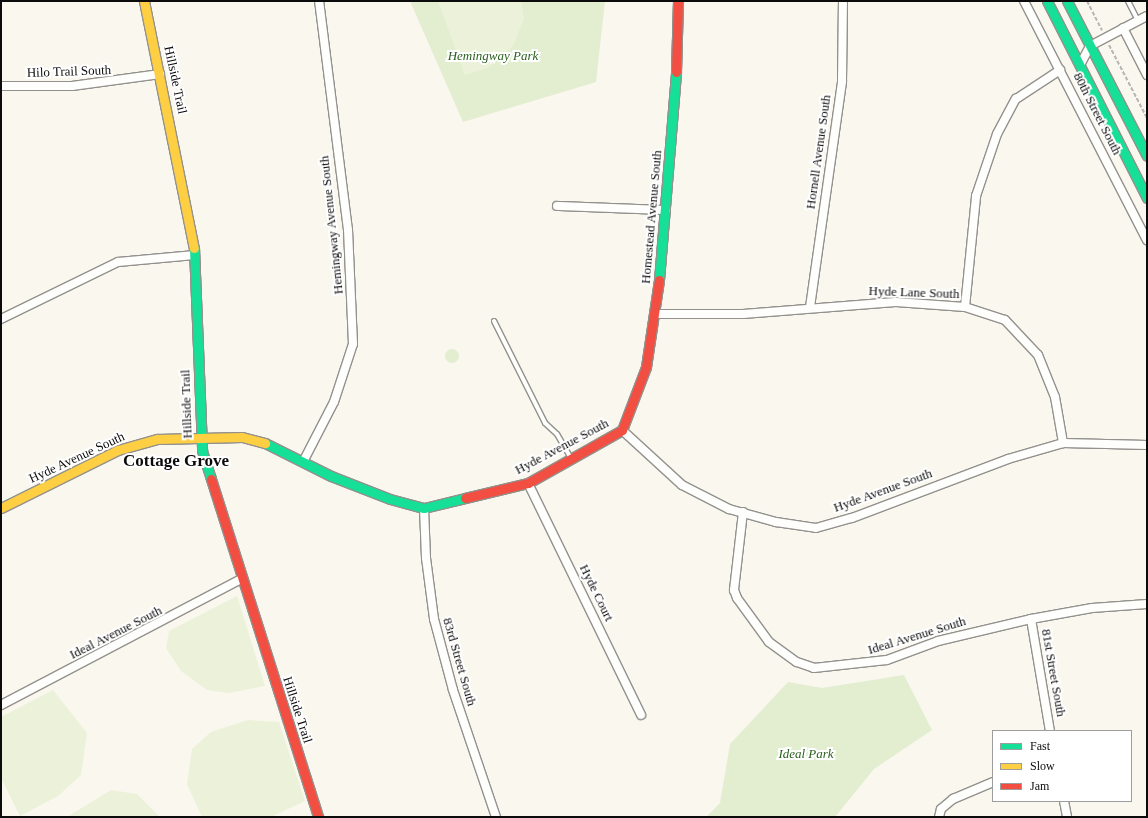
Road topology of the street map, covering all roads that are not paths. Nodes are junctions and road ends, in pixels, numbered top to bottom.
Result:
1 (144, 1) edge
2 (319, 1) edge
3 (678, 1) edge
4 (843, 1) edge
5 (1024, 1) edge
6 (1047, 1) edge
7 (1067, 1) edge
8 (1128, 1) edge
9 (1147, 16) edge
10 (1138, 21) junction
11 (1123, 28) junction
12 (1090, 46) junction
13 (1080, 65) junction
14 (1060, 70) junction
15 (160, 74) junction
16 (1147, 76) edge
17 (1, 86) edge
18 (1147, 156) edge
19 (1147, 198) edge
20 (557, 206) dead end
21 (666, 210) junction
22 (1147, 240) edge
23 (195, 255) junction
24 (810, 307) junction
25 (965, 307) junction
26 (656, 314) junction
27 (1, 319) edge
28 (494, 321) dead end
29 (622, 430) junction
30 (201, 436) junction
31 (1063, 443) junction
32 (1147, 445) edge
33 (571, 458) junction
34 (304, 460) junction
35 (528, 483) junction
36 (1, 508) edge
37 (424, 508) junction
38 (743, 512) junction
39 (241, 579) junction
40 (1147, 604) edge
41 (1031, 619) junction
42 (1, 705) edge
43 (641, 715) dead end
44 (1050, 730) edge
45 (992, 782) edge
46 (1064, 802) edge
47 (316, 816) edge
48 (496, 817) edge
49 (939, 817) edge
50 (1067, 817) edge

1 - 15 street, Hillside Trail
2 - 34 street, Hemingway Avenue South
3 - 21 street, Homestead Avenue South
4 - 24 street, Hornell Avenue South
5 - 14 street, 80th Street South
6 - 13 street, 80th Street South
7 - 12 street, 80th Street South
8 - 10 lane
9 - 10 street
10 - 11 street
11 - 12 street
11 - 16 street
12 - 13 street
12 - 18 street, 80th Street South
13 - 19 street, 80th Street South
14 - 22 street, 80th Street South
14 - 25 street
15 - 17 street, Hilo Trail South
15 - 23 street, Hillside Trail
20 - 21 street
21 - 26 street, Homestead Avenue South
23 - 27 street
23 - 30 street, Hillside Trail
24 - 25 street, Hyde Lane South
24 - 26 street, Hyde Lane South
25 - 31 street, Hyde Lane South
26 - 29 street, Homestead Avenue South
28 - 33 lane
29 - 33 street, Hyde Avenue South
29 - 38 street, Hyde Avenue South
30 - 34 street, Hyde Avenue South
30 - 36 street, Hyde Avenue South
30 - 39 street, Hillside Trail
31 - 32 street, Hyde Avenue South
31 - 38 street, Hyde Avenue South
33 - 35 street, Hyde Avenue South
34 - 37 street, Hyde Avenue South
35 - 37 street, Hyde Avenue South
35 - 43 street, Hyde Court
37 - 48 street, 83rd Street South
38 - 41 street, Ideal Avenue South
39 - 42 street, Ideal Avenue South
39 - 47 street, Hillside Trail
40 - 41 street, Ideal Avenue South
41 - 44 street, 81st Street South
45 - 49 street
46 - 50 street

